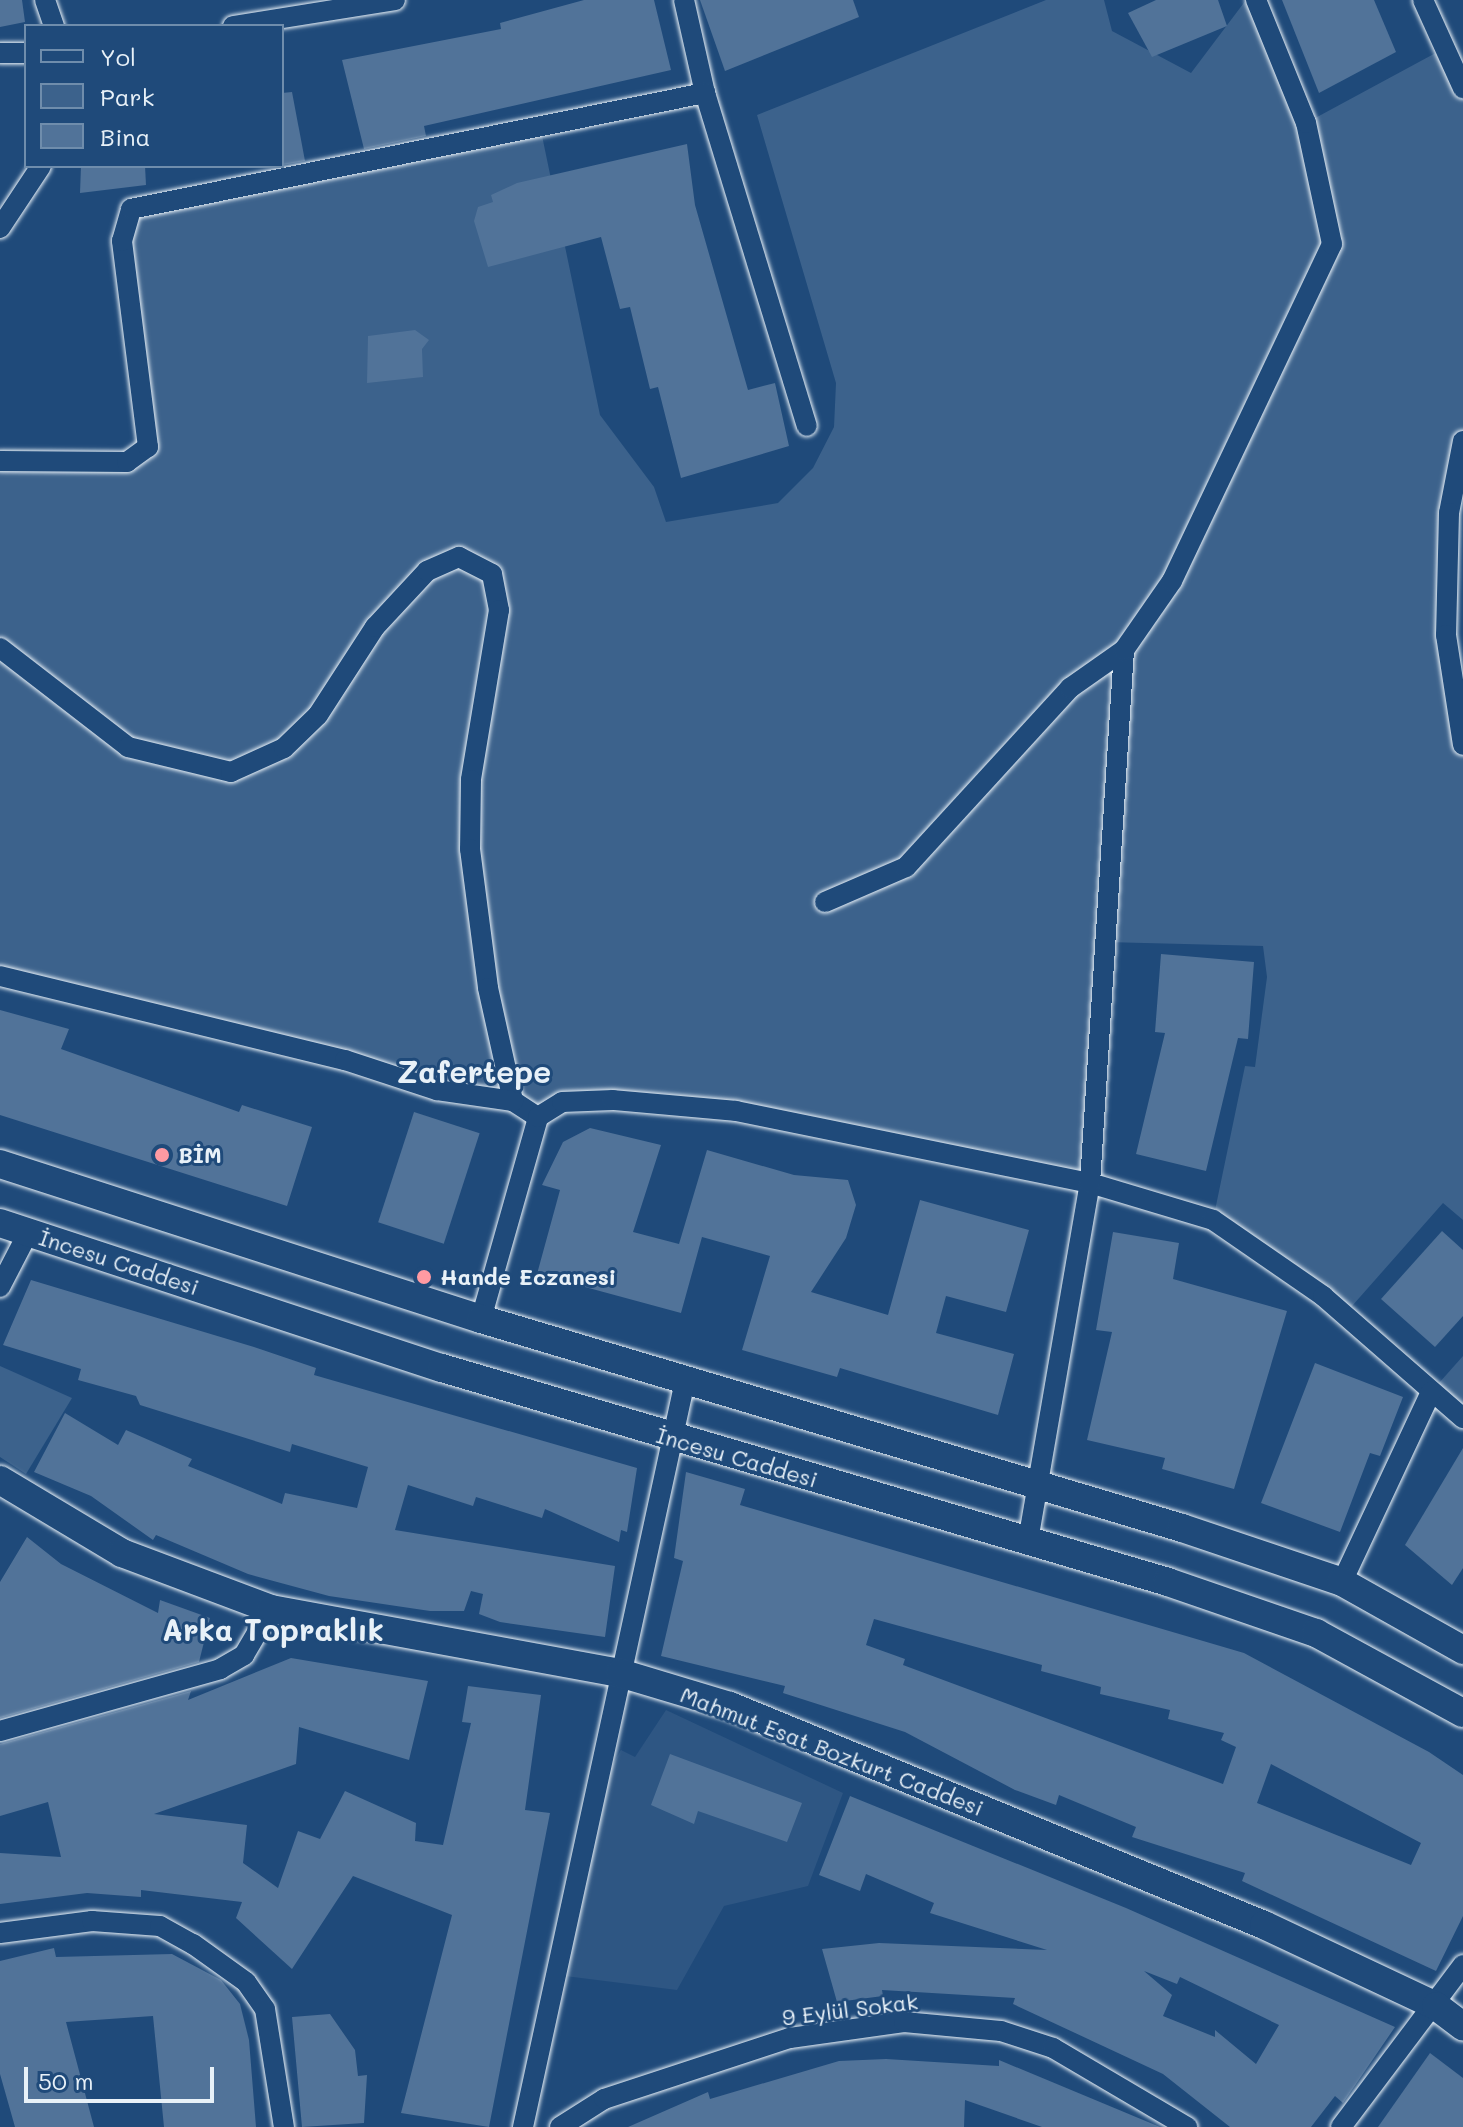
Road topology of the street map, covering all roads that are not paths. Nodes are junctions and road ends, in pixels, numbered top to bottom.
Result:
1 (45, 0) edge
2 (395, 0) edge
3 (684, 0) edge
4 (1256, 0) edge
5 (1423, 0) edge
6 (304, 7) edge
7 (53, 24) edge
8 (240, 24) edge
9 (0, 53) edge
10 (24, 53) edge
11 (1463, 88) edge
12 (705, 93) junction
13 (40, 168) edge
14 (0, 228) edge
15 (807, 426) dead end
16 (1463, 441) edge
17 (0, 461) edge
18 (0, 648) edge
19 (1124, 650) junction
20 (1463, 745) edge
21 (825, 902) dead end
22 (0, 976) edge
23 (513, 1101) junction
24 (538, 1117) junction
25 (0, 1164) edge
26 (1090, 1183) junction
27 (0, 1223) edge
28 (28, 1233) junction
29 (0, 1287) edge
30 (481, 1319) junction
31 (685, 1381) junction
32 (1431, 1392) junction
33 (1463, 1418) edge
34 (670, 1438) junction
35 (0, 1480) edge
36 (1038, 1486) junction
37 (1028, 1541) junction
38 (1342, 1582) junction
39 (271, 1609) junction
40 (1463, 1650) edge
41 (620, 1673) junction
42 (1463, 1713) edge
43 (0, 1731) edge
44 (0, 1933) edge
45 (1463, 1965) edge
46 (1436, 2006) junction
47 (1463, 2026) edge
48 (284, 2127) edge
49 (523, 2127) edge
50 (560, 2127) edge
51 (1187, 2127) edge
52 (1341, 2127) edge

1 - 7 street
2 - 6 street
3 - 12 street
4 - 19 street
5 - 11 street
6 - 8 street
9 - 10 street
12 - 15 street
12 - 17 street
13 - 14 street
16 - 20 street
18 - 23 street
19 - 21 street
19 - 26 street
22 - 23 street
23 - 24 street
24 - 26 street
24 - 30 street
25 - 30 main road
26 - 32 street
26 - 36 street
27 - 28 main road, İncesu Caddesi
28 - 29 street
28 - 34 main road, İncesu Caddesi
30 - 31 main road
31 - 34 street
31 - 36 main road
32 - 33 street
32 - 38 street
34 - 37 main road, İncesu Caddesi
34 - 41 street
35 - 39 main road, Mahmut Esat Bozkurt Caddesi
36 - 37 street
36 - 38 main road
37 - 42 main road, İncesu Caddesi
38 - 40 main road
39 - 41 main road, Mahmut Esat Bozkurt Caddesi
39 - 43 street
41 - 46 main road, Mahmut Esat Bozkurt Caddesi
41 - 49 street
44 - 48 street
45 - 46 street
46 - 47 main road, Mahmut Esat Bozkurt Caddesi
46 - 52 street
50 - 51 street, 9 Eylül Sokak

